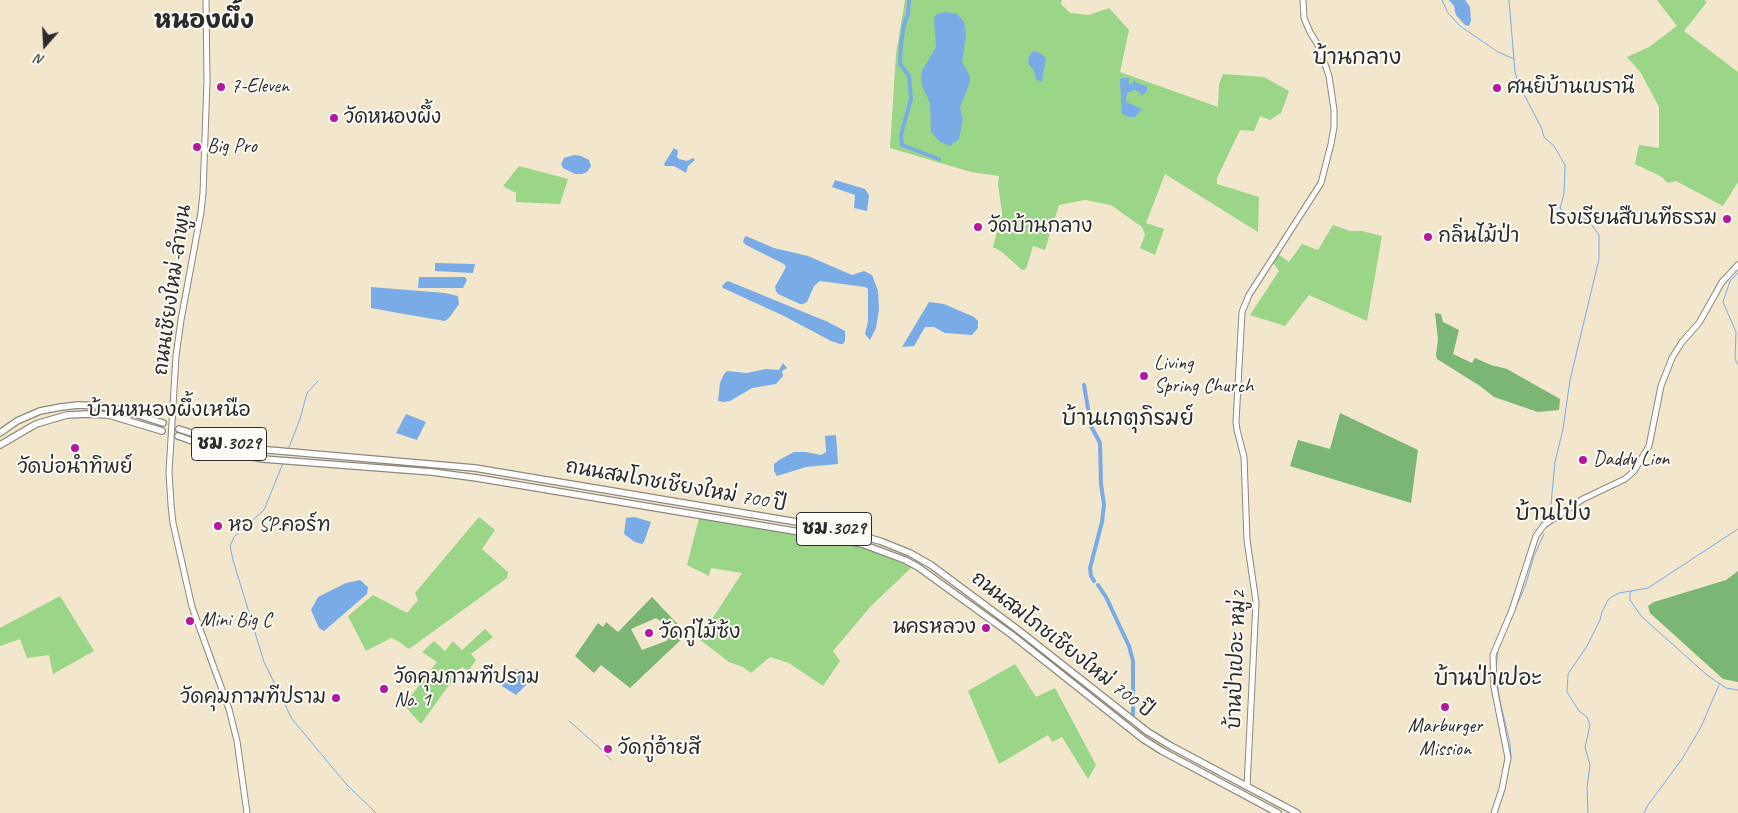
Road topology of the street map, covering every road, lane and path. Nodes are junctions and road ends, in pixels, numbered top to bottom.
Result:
1 (206, 0) edge
2 (1303, 0) edge
3 (1738, 265) edge
4 (163, 423) dead end
5 (179, 429) dead end
6 (162, 431) dead end
7 (0, 433) edge
8 (178, 436) dead end
9 (0, 445) edge
10 (1247, 787) junction
11 (247, 813) edge
12 (1278, 813) edge
13 (1297, 813) edge
14 (1494, 813) edge

1 - 11 street, ถนนเชียงใหม่-ลำพูน
2 - 10 street, บ้านป่าเปอะ หมู่2
3 - 14 street
4 - 7 main road, ชม.3029
5 - 10 main road, ถนนสมโภชเชียงใหม่ 700 ปี / ชม.3029
6 - 9 main road, ชม.3029
8 - 12 main road, ถนนสมโภชเชียงใหม่ 700 ปี / ชม.3029
10 - 13 main road, ถนนสมโภชเชียงใหม่ 700 ปี / ชม.3029

